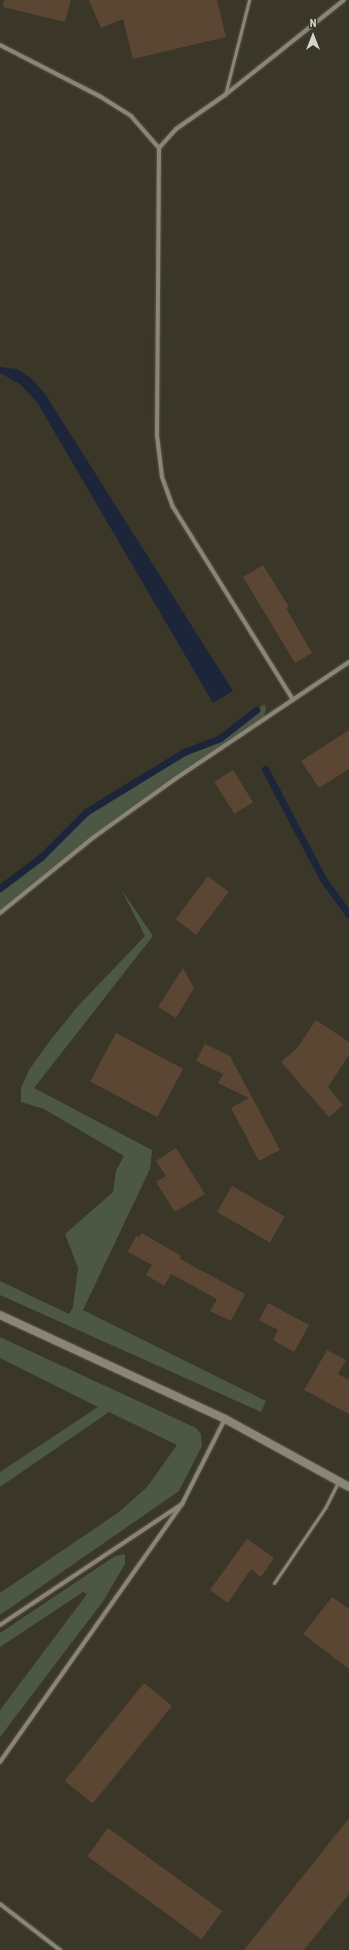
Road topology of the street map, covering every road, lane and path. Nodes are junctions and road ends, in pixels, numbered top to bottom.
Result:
1 (249, 0) edge
2 (343, 0) edge
3 (0, 45) edge
4 (225, 95) junction
5 (159, 148) junction
6 (349, 662) edge
7 (293, 700) junction
8 (0, 913) edge
9 (0, 1315) edge
10 (225, 1419) junction
11 (338, 1481) junction
12 (349, 1487) edge
13 (182, 1504) junction
14 (274, 1583) dead end
15 (0, 1625) edge
16 (0, 1762) edge
17 (0, 1904) edge
18 (60, 1950) edge

1 - 4 lane
2 - 4 street
3 - 5 street
4 - 5 street
5 - 7 street
6 - 7 street
7 - 8 street
9 - 10 main road
10 - 11 main road
10 - 13 street
11 - 12 main road
11 - 14 lane
13 - 15 street
13 - 16 street
17 - 18 street

